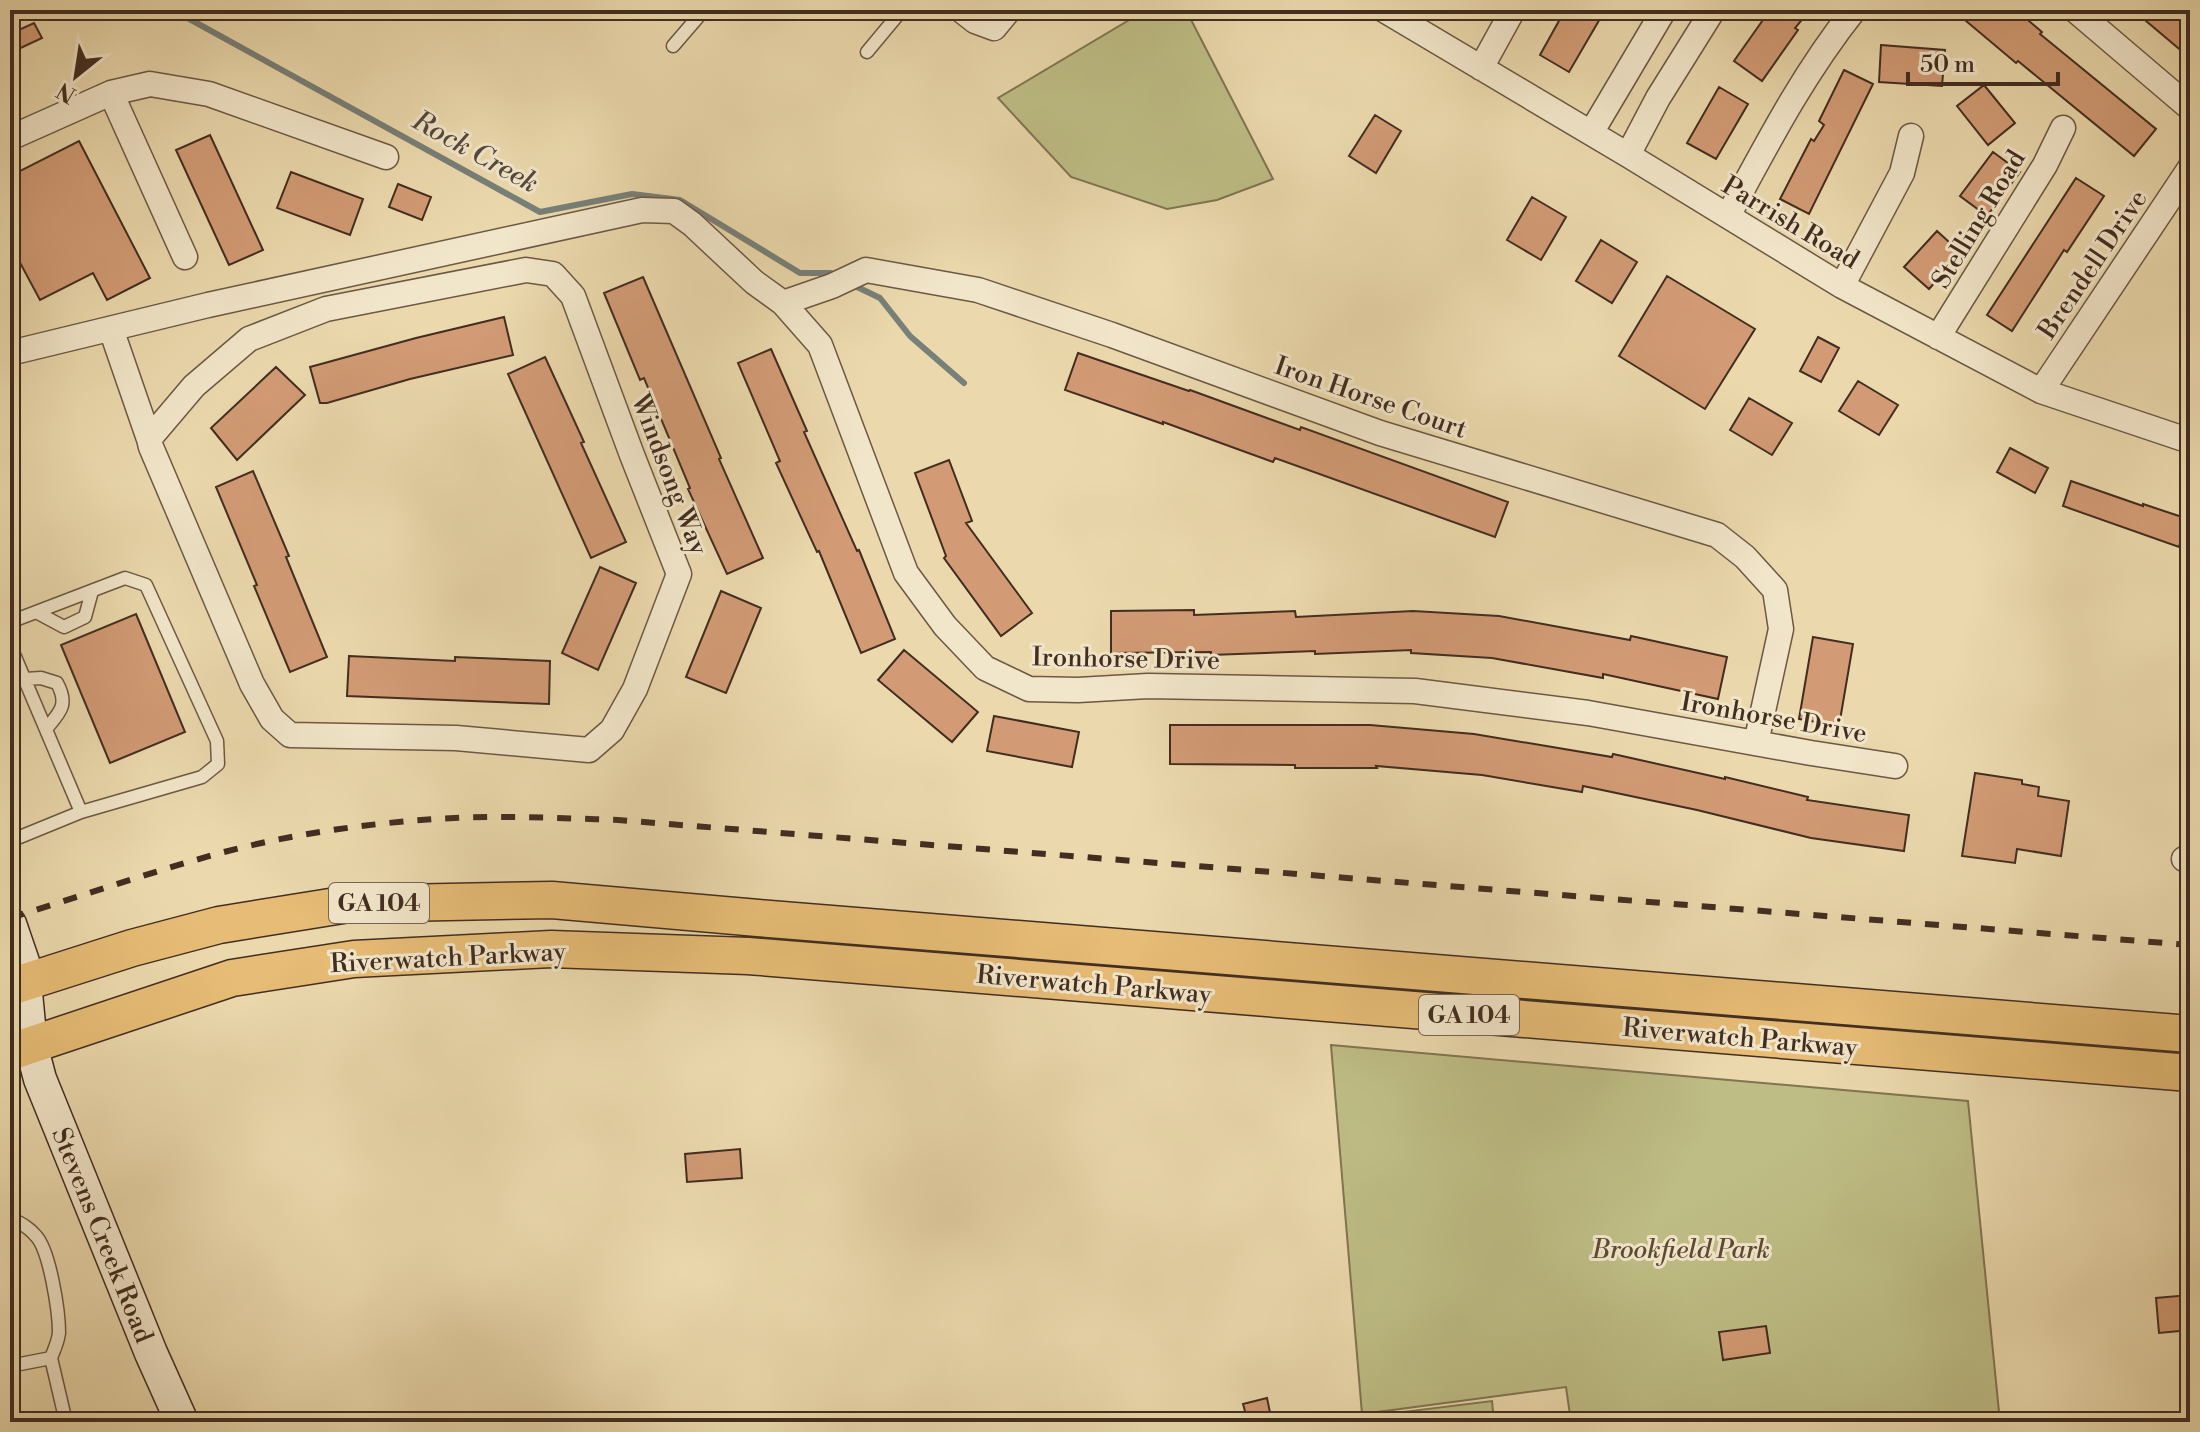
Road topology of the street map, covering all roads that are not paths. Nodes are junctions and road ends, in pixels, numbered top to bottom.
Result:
1 (704, 10) edge
2 (961, 10) edge
3 (1009, 10) edge
4 (1384, 10) edge
5 (1513, 10) edge
6 (1664, 10) edge
7 (1713, 10) edge
8 (1854, 10) edge
9 (2075, 10) edge
10 (897, 12) edge
11 (673, 46) dead end
12 (867, 52) dead end
13 (1481, 68) junction
14 (111, 93) junction
15 (2190, 108) edge
16 (2063, 128) dead end
17 (1591, 133) junction
18 (1911, 136) dead end
19 (10, 138) edge
20 (1628, 155) junction
21 (386, 157) dead end
22 (2190, 168) edge
23 (1728, 216) junction
24 (185, 257) dead end
25 (1842, 286) junction
26 (783, 303) junction
27 (111, 329) junction
28 (1938, 337) junction
29 (10, 353) edge
30 (2041, 391) junction
31 (149, 439) junction
32 (2190, 441) edge
33 (92, 591) junction
34 (36, 612) junction
35 (10, 622) edge
36 (10, 645) edge
37 (25, 679) junction
38 (46, 729) junction
39 (1756, 743) junction
40 (1895, 766) dead end
41 (81, 812) junction
42 (10, 841) edge
43 (10, 924) edge
44 (15, 992) edge
45 (2190, 1034) edge
46 (21, 1049) edge
47 (2190, 1073) edge
48 (10, 1218) edge
49 (51, 1358) junction
50 (10, 1366) edge
51 (178, 1421) edge
52 (66, 1422) edge

1 - 11 lane
2 - 3 street
4 - 13 street, Parrish Road
5 - 13 street
6 - 17 street
7 - 20 street
8 - 23 street
9 - 15 street
10 - 12 lane
13 - 17 street, Parrish Road
14 - 19 street
14 - 21 street
14 - 24 street
16 - 28 street, Stelling Road
17 - 20 street, Parrish Road
18 - 25 street
20 - 23 street, Parrish Road
22 - 30 street, Brendell Drive
23 - 25 street, Parrish Road
25 - 28 street, Parrish Road
26 - 27 street, Ironhorse Drive
26 - 39 street, Ironhorse Drive
26 - 39 street, Iron Horse Court
27 - 29 street
27 - 31 street, Windsong Way
28 - 30 street, Parrish Road
30 - 32 street, Parrish Road
31 - 31 street, Windsong Way
33 - 34 lane
33 - 34 lane
33 - 41 lane
34 - 35 lane
36 - 37 lane
37 - 38 lane
37 - 38 lane
38 - 41 lane
39 - 40 street, Ironhorse Drive
41 - 42 lane
43 - 44 street, Stevens Creek Road
44 - 45 main road, Riverwatch Parkway / GA 104
44 - 46 street, Stevens Creek Road
46 - 47 main road, Riverwatch Parkway / GA 104
46 - 51 street, Stevens Creek Road
48 - 49 lane
49 - 50 lane
49 - 52 lane

